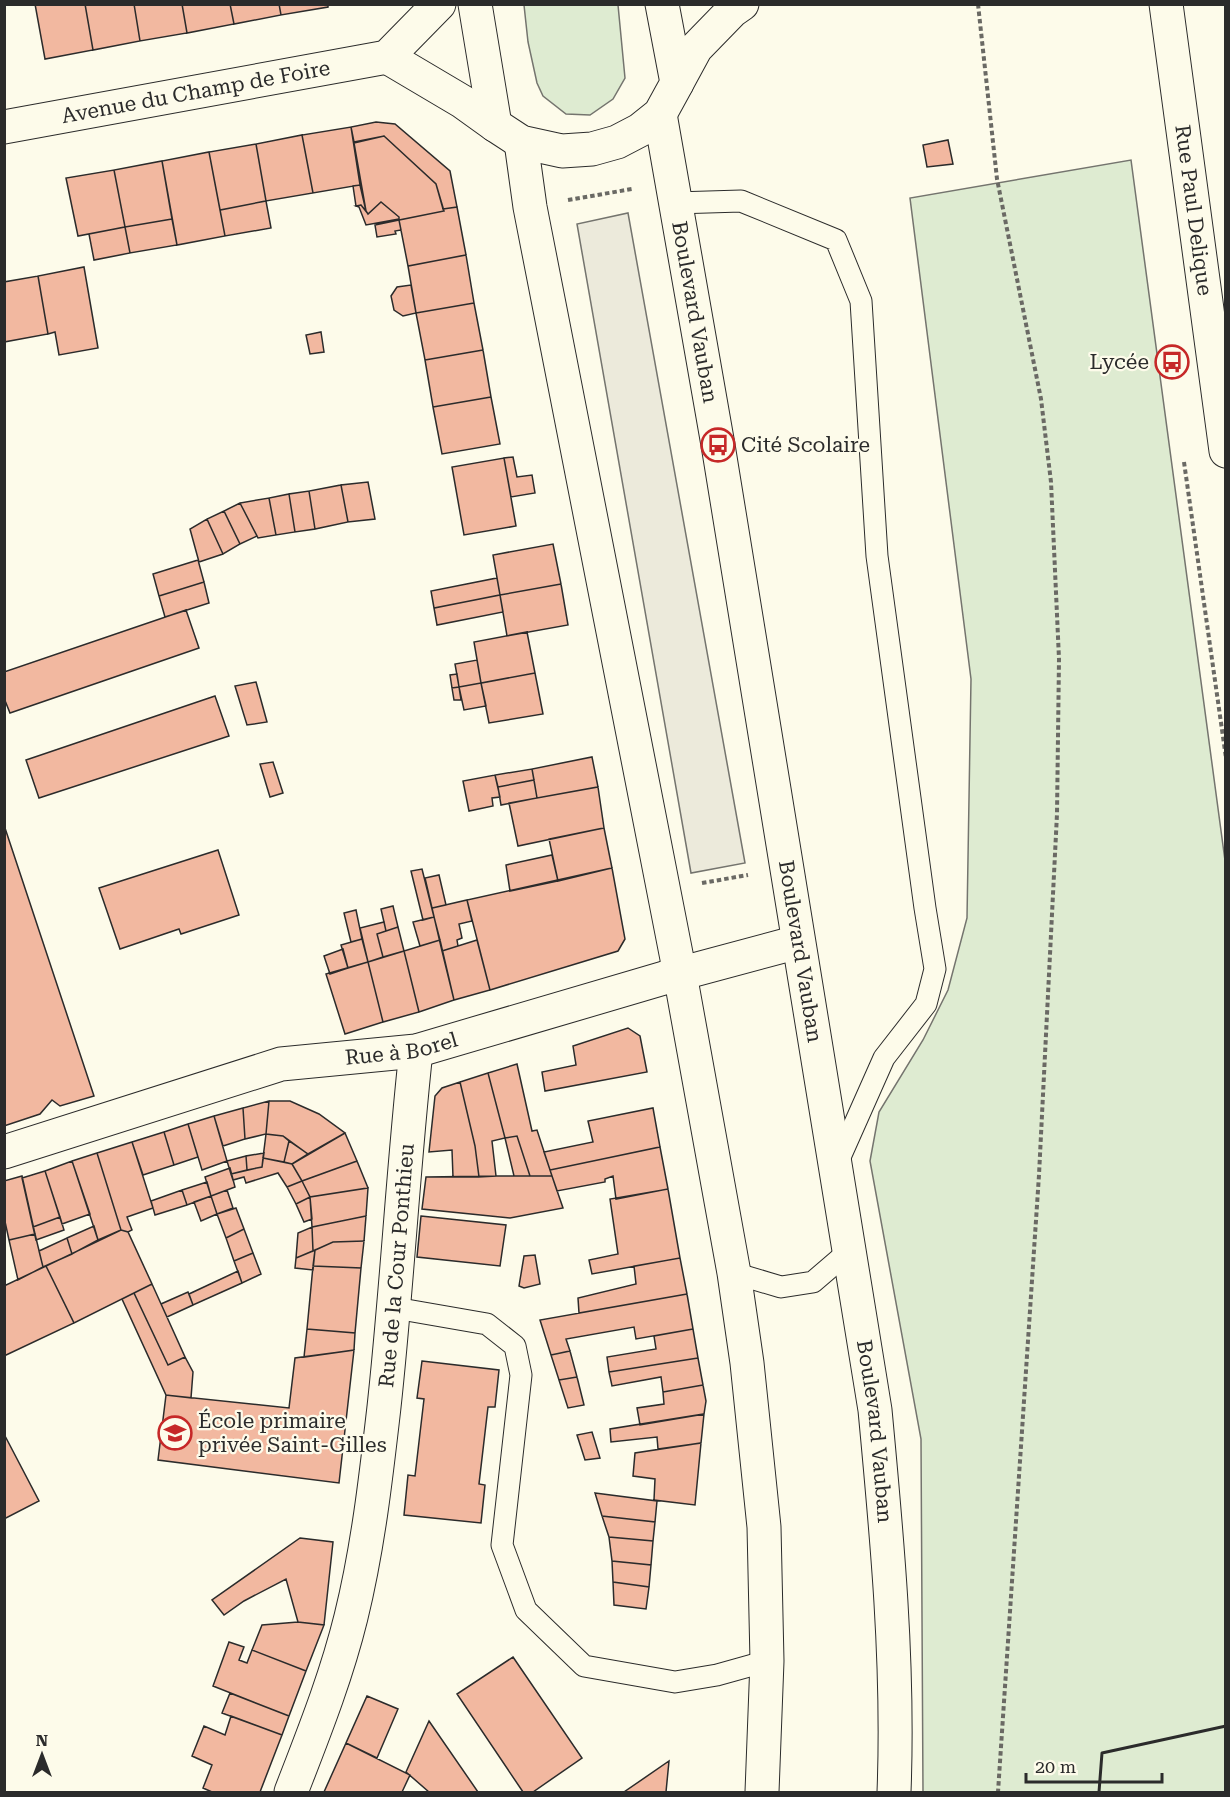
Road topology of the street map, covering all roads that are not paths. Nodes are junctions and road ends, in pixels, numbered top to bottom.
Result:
1 (438, 4) edge
2 (475, 4) edge
3 (662, 4) edge
4 (742, 4) edge
5 (1166, 4) edge
6 (387, 57) junction
7 (677, 83) junction
8 (660, 114) junction
9 (4, 127) edge
10 (508, 134) junction
11 (673, 192) junction
12 (1226, 451) edge
13 (798, 942) junction
14 (680, 974) junction
15 (416, 1051) junction
16 (4, 1152) edge
17 (836, 1167) junction
18 (848, 1252) junction
19 (734, 1273) junction
20 (394, 1308) junction
21 (768, 1661) junction
22 (291, 1792) edge
23 (762, 1792) edge
24 (894, 1792) edge

1 - 6 main road
2 - 10 main road
3 - 7 main road
4 - 7 main road
5 - 12 main road, Rue Paul Delique
6 - 9 main road, Avenue du Champ de Foire
6 - 10 main road
7 - 8 main road
8 - 10 main road
8 - 11 main road, Boulevard Vauban
10 - 14 main road
11 - 13 main road, Boulevard Vauban
11 - 17 lane
13 - 14 main road, Rue à Borel
13 - 17 main road, Boulevard Vauban
14 - 15 main road, Rue à Borel
14 - 19 main road
15 - 16 main road, Rue à Borel
15 - 20 main road, Rue de la Cour Ponthieu
17 - 18 main road, Boulevard Vauban
18 - 19 lane
18 - 24 main road, Boulevard Vauban
19 - 21 main road
20 - 21 lane
20 - 22 main road, Rue de la Cour Ponthieu
21 - 23 main road

